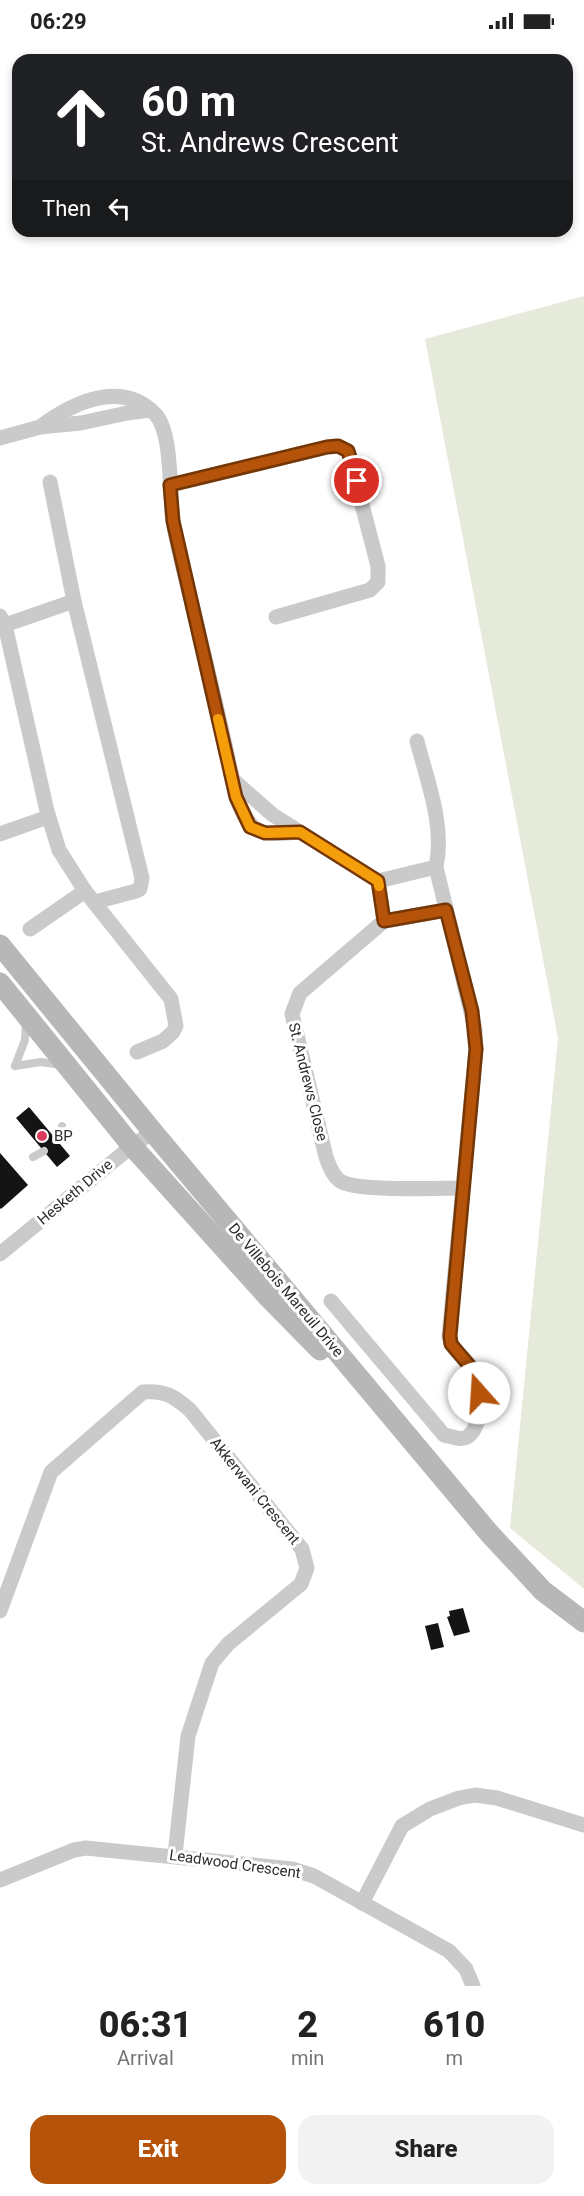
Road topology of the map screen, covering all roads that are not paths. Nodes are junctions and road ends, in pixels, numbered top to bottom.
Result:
1 (151, 410) junction
2 (40, 427) junction
3 (0, 438) edge
4 (50, 482) dead end
5 (170, 485) junction
6 (74, 602) junction
7 (276, 617) dead end
8 (2, 624) edge
9 (417, 741) dead end
10 (233, 780) junction
11 (48, 817) junction
12 (300, 832) junction
13 (0, 834) edge
14 (436, 867) junction
15 (378, 881) junction
16 (85, 891) junction
17 (95, 902) junction
18 (446, 910) junction
19 (384, 921) junction
20 (30, 929) dead end
21 (0, 945) edge
22 (0, 983) edge
23 (25, 1013) junction
24 (137, 1052) dead end
25 (69, 1067) junction
26 (62, 1126) dead end
27 (153, 1132) junction
28 (57, 1140) dead end
29 (132, 1146) junction
30 (44, 1151) dead end
31 (33, 1157) dead end
32 (462, 1188) junction
33 (0, 1254) edge
34 (331, 1301) dead end
35 (0, 1611) edge
36 (584, 1622) edge
37 (584, 1632) edge
38 (584, 1825) edge
39 (175, 1855) junction
40 (0, 1880) edge
41 (362, 1903) junction
42 (473, 1986) edge

1 - 2 street
1 - 2 street
1 - 5 street
2 - 3 street
4 - 6 street
5 - 7 street
5 - 10 street
6 - 8 street
6 - 17 street
8 - 11 street
9 - 14 street
10 - 12 street
10 - 12 street
11 - 13 street
11 - 16 street
12 - 15 street
14 - 15 street
14 - 18 street
15 - 19 street
16 - 17 street
16 - 20 street
17 - 24 street
18 - 19 street
18 - 32 street
19 - 32 street, St. Andrews Close
21 - 27 main road, De Villebois Mareuil Drive
22 - 23 main road, De Villebois Mareuil Drive
23 - 25 main road, De Villebois Mareuil Drive
23 - 25 lane
25 - 29 main road, De Villebois Mareuil Drive
26 - 28 lane
27 - 29 street, Hesketh Drive
27 - 36 main road, De Villebois Mareuil Drive
29 - 33 street, Hesketh Drive
29 - 37 main road, De Villebois Mareuil Drive
30 - 31 lane
32 - 34 street
35 - 39 street, Akkerwani Crescent
38 - 41 street
39 - 40 street, Leadwood Crescent
39 - 41 street, Leadwood Crescent
41 - 42 street, Leadwood Crescent

